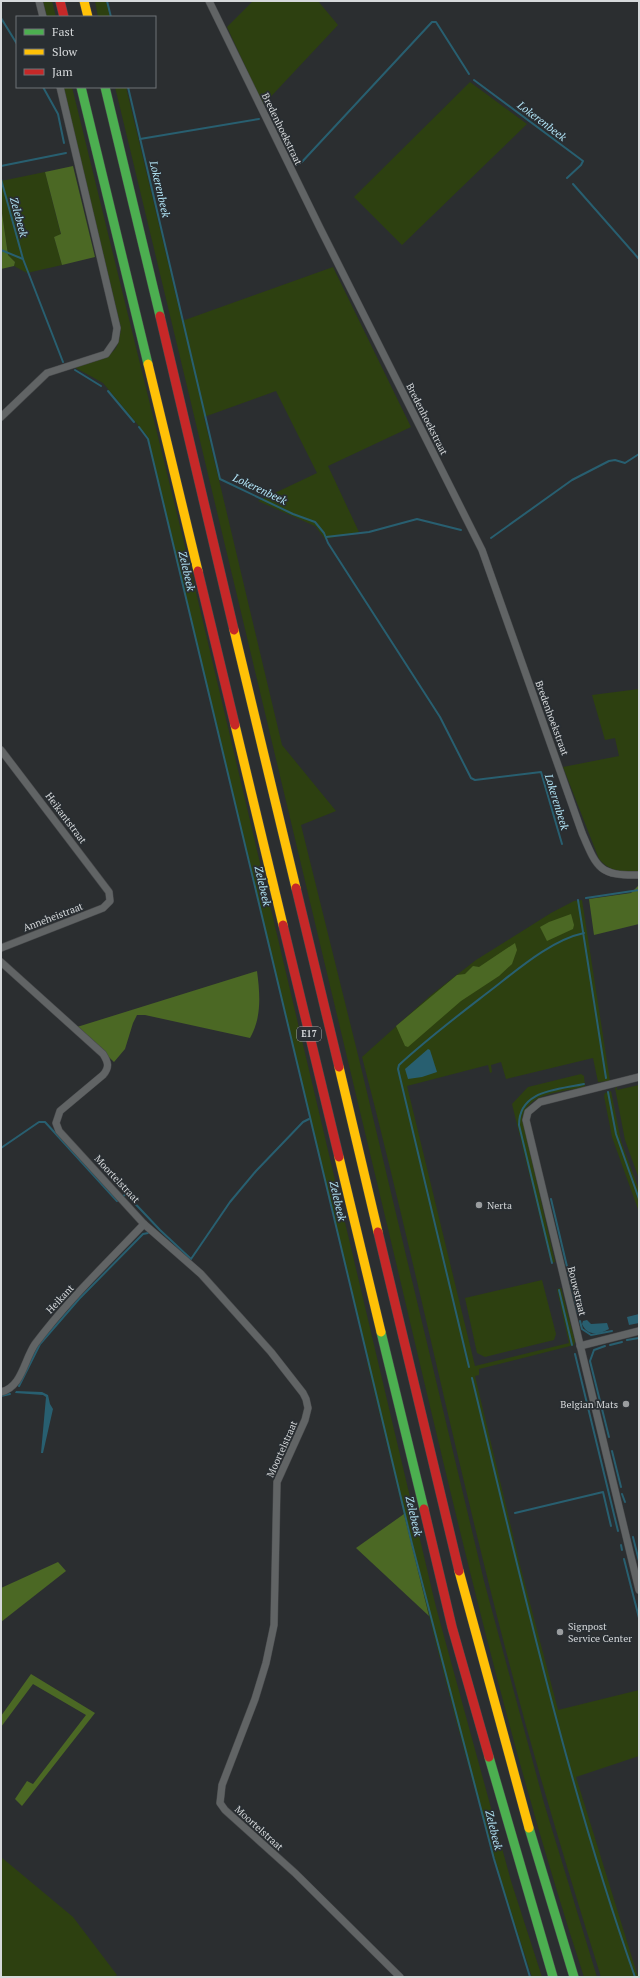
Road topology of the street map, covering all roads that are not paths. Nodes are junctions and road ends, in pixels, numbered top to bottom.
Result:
1 (39, 1) edge
2 (60, 1) edge
3 (84, 1) edge
4 (209, 1) edge
5 (43, 16) edge
6 (64, 16) edge
7 (88, 16) edge
8 (60, 88) edge
9 (81, 88) edge
10 (105, 88) edge
11 (1, 417) edge
12 (1, 750) edge
13 (639, 875) edge
14 (110, 901) joint
15 (1, 948) edge
16 (1, 962) edge
17 (639, 1077) edge
18 (144, 1224) junction
19 (639, 1331) edge
20 (580, 1346) junction
21 (1, 1392) edge
22 (639, 1587) edge
23 (400, 1977) edge
24 (554, 1977) edge
25 (574, 1977) edge

1 - 5 street
2 - 6 highway
3 - 7 highway
4 - 13 street, Bredenhoekstraat
8 - 11 street
9 - 24 highway, E17
10 - 25 highway, E17
12 - 14 street, Heikantstraat
14 - 15 street, Anneheistraat
16 - 18 street, Moortelstraat
17 - 20 street, Bouwstraat
18 - 21 street, Heikant
18 - 23 street, Moortelstraat
19 - 20 street
20 - 22 street, Bouwstraat

